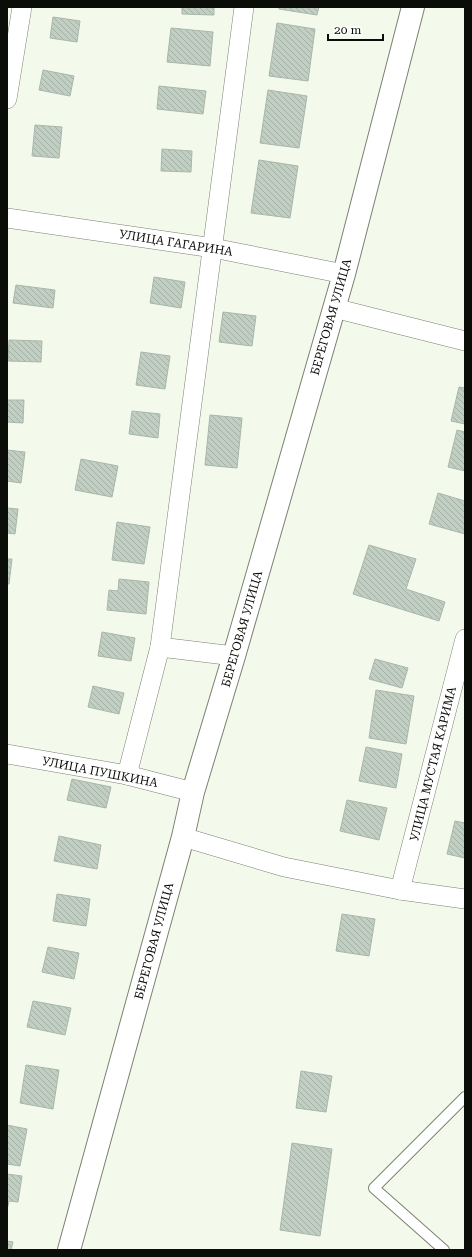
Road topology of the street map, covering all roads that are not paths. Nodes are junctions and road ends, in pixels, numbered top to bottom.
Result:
1 (22, 7) edge
2 (244, 7) edge
3 (413, 7) edge
4 (7, 99) edge
5 (7, 218) edge
6 (213, 248) junction
7 (344, 274) junction
8 (334, 308) junction
9 (465, 342) edge
10 (465, 639) edge
11 (160, 647) junction
12 (234, 656) junction
13 (7, 754) edge
14 (127, 775) junction
15 (193, 792) junction
16 (183, 837) junction
17 (400, 890) junction
18 (465, 899) edge
19 (465, 1097) edge
20 (69, 1250) edge
21 (444, 1250) edge

1 - 4 street
2 - 6 street
3 - 7 main road, БЕРЕГОВАЯ УЛИЦА
5 - 6 street, УЛИЦА ГАГАРИНА
6 - 7 street, УЛИЦА ГАГАРИНА
6 - 11 street
7 - 8 main road, БЕРЕГОВАЯ УЛИЦА
8 - 9 street
8 - 12 main road, БЕРЕГОВАЯ УЛИЦА
10 - 17 street, УЛИЦА МУСТАЯ КАРИМА
11 - 12 street
11 - 14 street
12 - 15 main road, БЕРЕГОВАЯ УЛИЦА
13 - 14 street, УЛИЦА ПУШКИНА
14 - 15 street, УЛИЦА ПУШКИНА
15 - 16 main road, БЕРЕГОВАЯ УЛИЦА
16 - 17 street
16 - 20 main road, БЕРЕГОВАЯ УЛИЦА
17 - 18 street
19 - 21 lane

